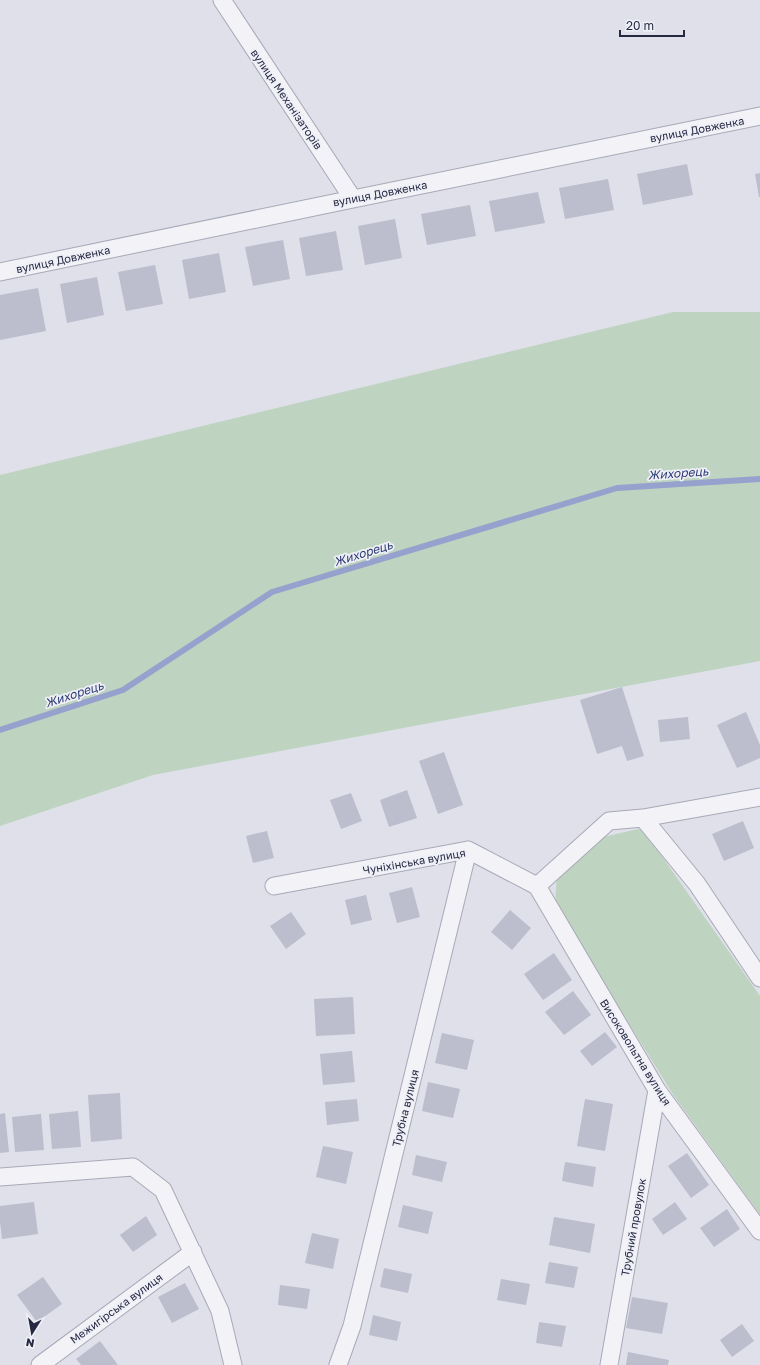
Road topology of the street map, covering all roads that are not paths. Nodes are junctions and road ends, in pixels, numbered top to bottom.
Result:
1 (222, 0) edge
2 (760, 116) edge
3 (353, 198) junction
4 (0, 272) edge
5 (760, 796) edge
6 (643, 818) junction
7 (468, 850) junction
8 (274, 886) dead end
9 (537, 886) junction
10 (760, 978) edge
11 (657, 1090) junction
12 (0, 1178) edge
13 (760, 1231) edge
14 (193, 1252) junction
15 (40, 1365) edge
16 (233, 1365) edge
17 (338, 1365) edge
18 (609, 1365) edge

1 - 3 street, вулиця Механізаторів
2 - 3 street, вулиця Довженка
3 - 4 street, вулиця Довженка
5 - 6 street
6 - 9 street
6 - 10 street
7 - 8 street, Чуніхінська вулиця
7 - 9 street, Чуніхінська вулиця
7 - 17 street, Трубна вулиця
9 - 11 street, Високовольтна вулиця
11 - 13 street, Високовольтна вулиця
11 - 18 street, Трубний провулок
12 - 14 street
14 - 15 street, Межигірська вулиця
14 - 16 street

